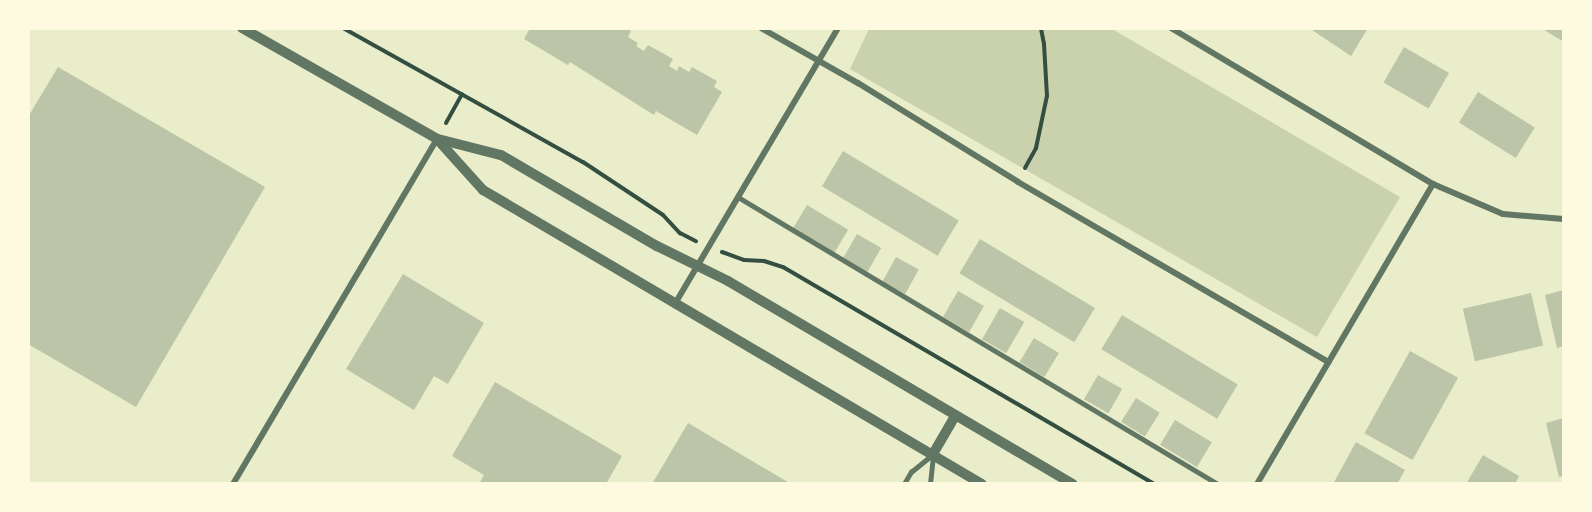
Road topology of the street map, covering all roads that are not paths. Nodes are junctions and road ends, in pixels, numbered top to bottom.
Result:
1 (243, 28) edge
2 (761, 28) edge
3 (838, 28) edge
4 (1171, 28) edge
5 (818, 61) junction
6 (437, 139) junction
7 (1433, 184) junction
8 (738, 197) junction
9 (1563, 219) edge
10 (696, 266) junction
11 (676, 302) junction
12 (1329, 362) junction
13 (955, 416) junction
14 (933, 454) junction
15 (233, 483) edge
16 (904, 483) edge
17 (930, 483) edge
18 (982, 483) edge
19 (1073, 483) edge
20 (1218, 483) edge
21 (1257, 483) edge

1 - 6 street
2 - 5 street
3 - 5 street
4 - 7 street
5 - 8 street
5 - 12 street
6 - 10 street
6 - 11 street
6 - 15 street
7 - 9 street
7 - 12 street
8 - 10 street
8 - 20 lane
10 - 11 street
10 - 13 street
11 - 14 street
12 - 21 street
13 - 14 street
13 - 19 street
14 - 16 lane
14 - 17 lane
14 - 18 street

